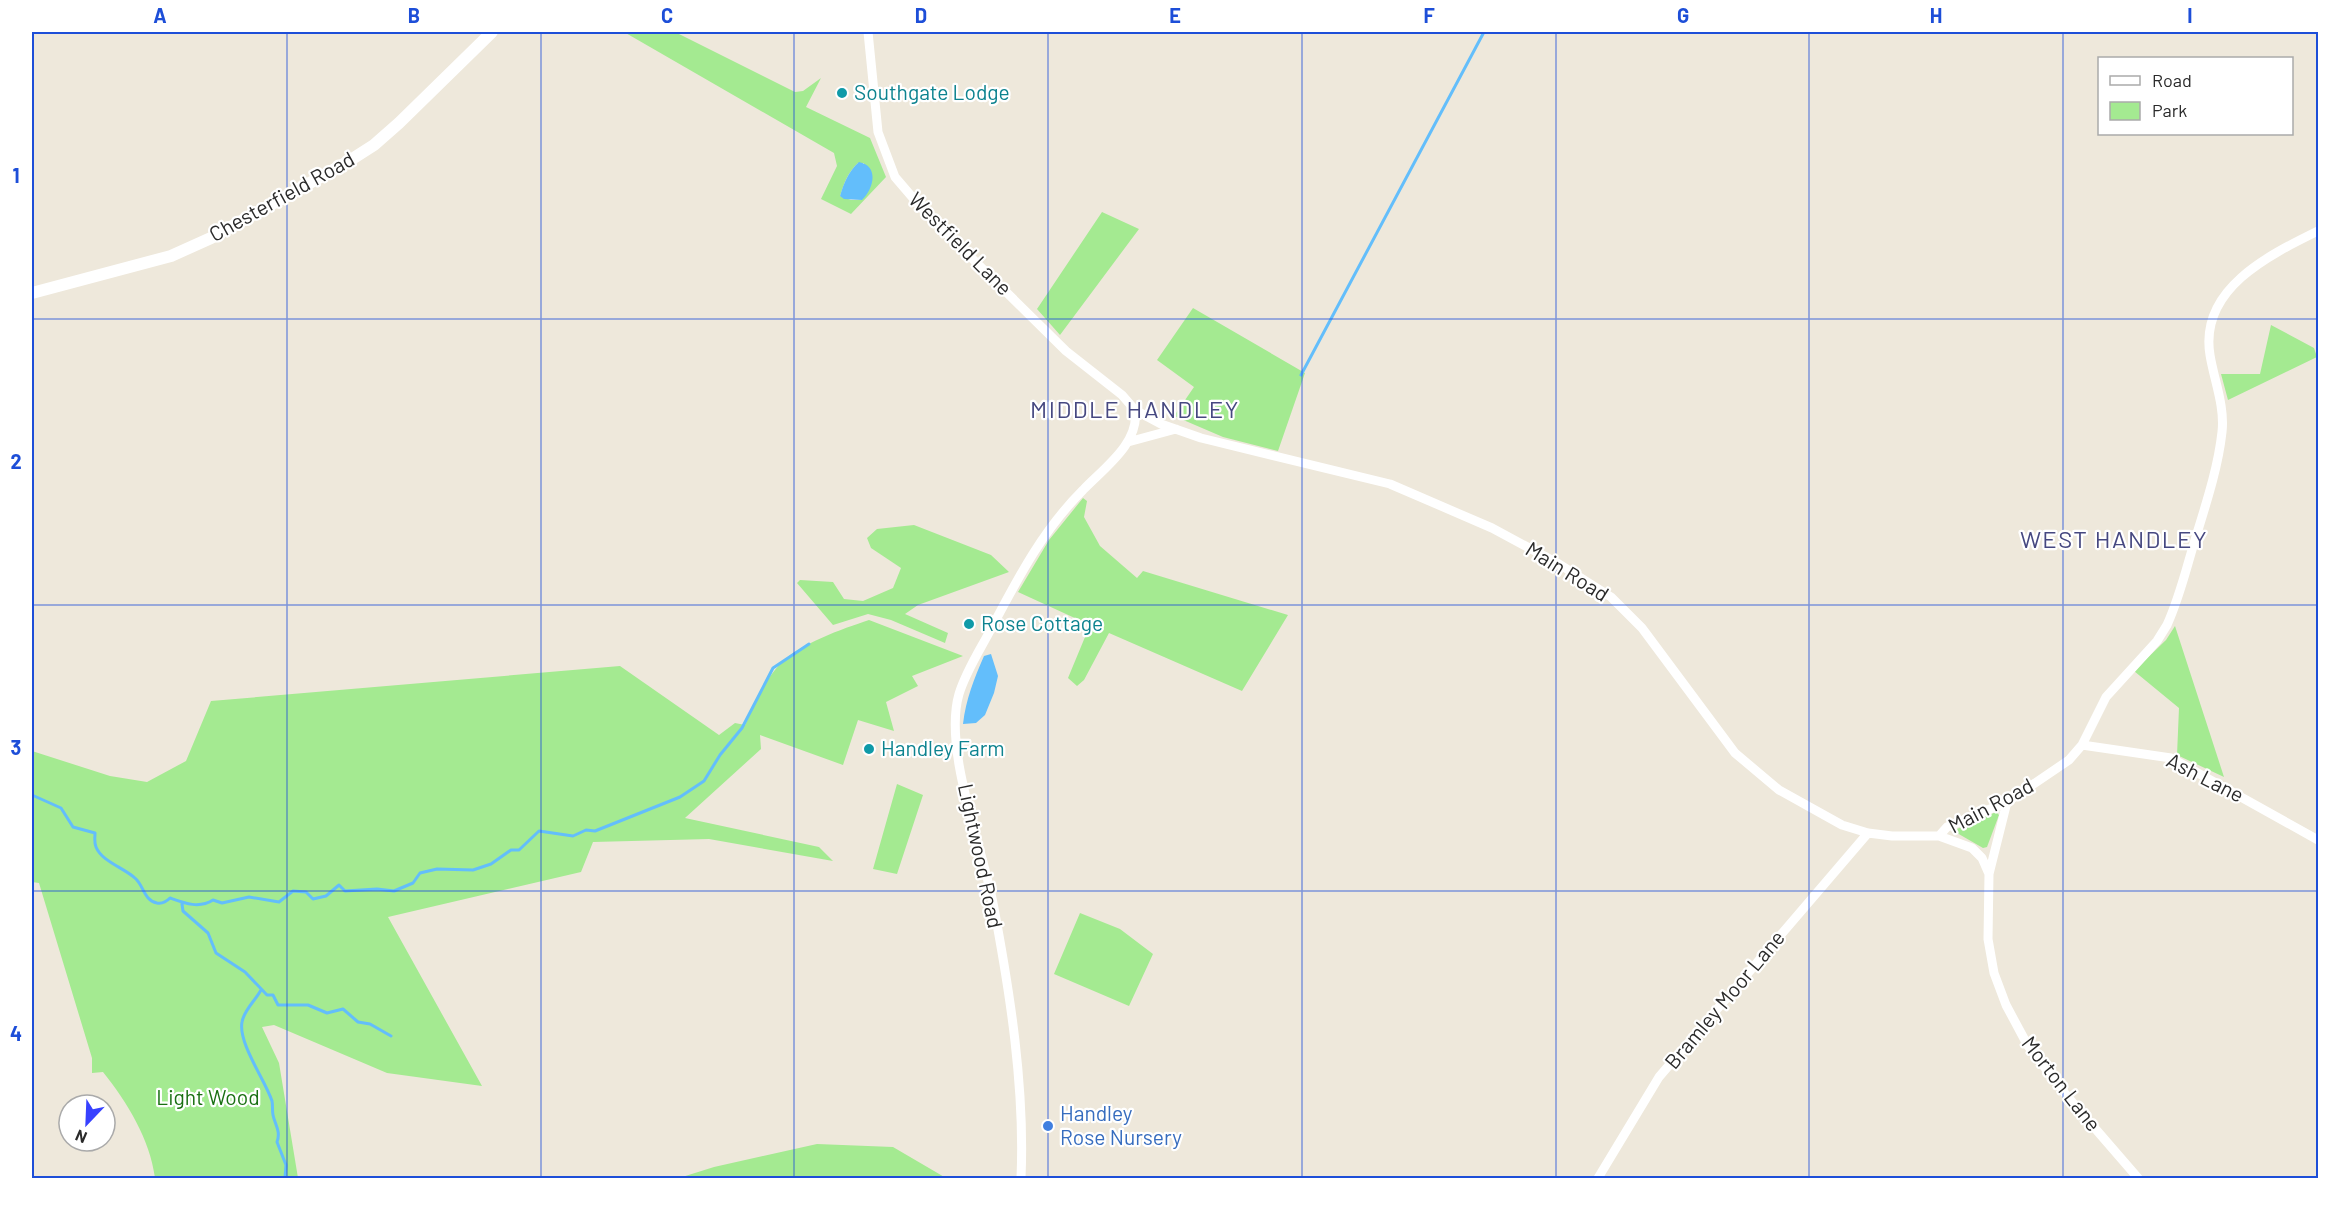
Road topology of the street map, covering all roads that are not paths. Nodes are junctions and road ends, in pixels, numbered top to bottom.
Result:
1 (492, 32) edge
2 (868, 32) edge
3 (2319, 231) edge
4 (32, 293) edge
5 (1135, 410) junction
6 (1176, 429) junction
7 (1128, 442) junction
8 (2082, 745) junction
9 (2007, 802) junction
10 (1868, 833) junction
11 (1939, 836) junction
12 (2319, 840) edge
13 (1989, 874) junction
14 (1021, 1179) edge
15 (1598, 1179) edge
16 (2139, 1179) edge

1 - 4 main road, Chesterfield Road
2 - 5 street, Westfield Lane
3 - 8 street, Main Road
5 - 6 street, Main Road
5 - 7 street, Lightwood Road
6 - 7 street
6 - 10 street, Main Road
7 - 14 street, Lightwood Road
8 - 9 street, Main Road
8 - 12 street, Ash Lane
9 - 11 street, Main Road
9 - 13 street, Morton Lane
10 - 11 street, Main Road
10 - 15 street, Bramley Moor Lane
11 - 13 street
13 - 16 street, Morton Lane

